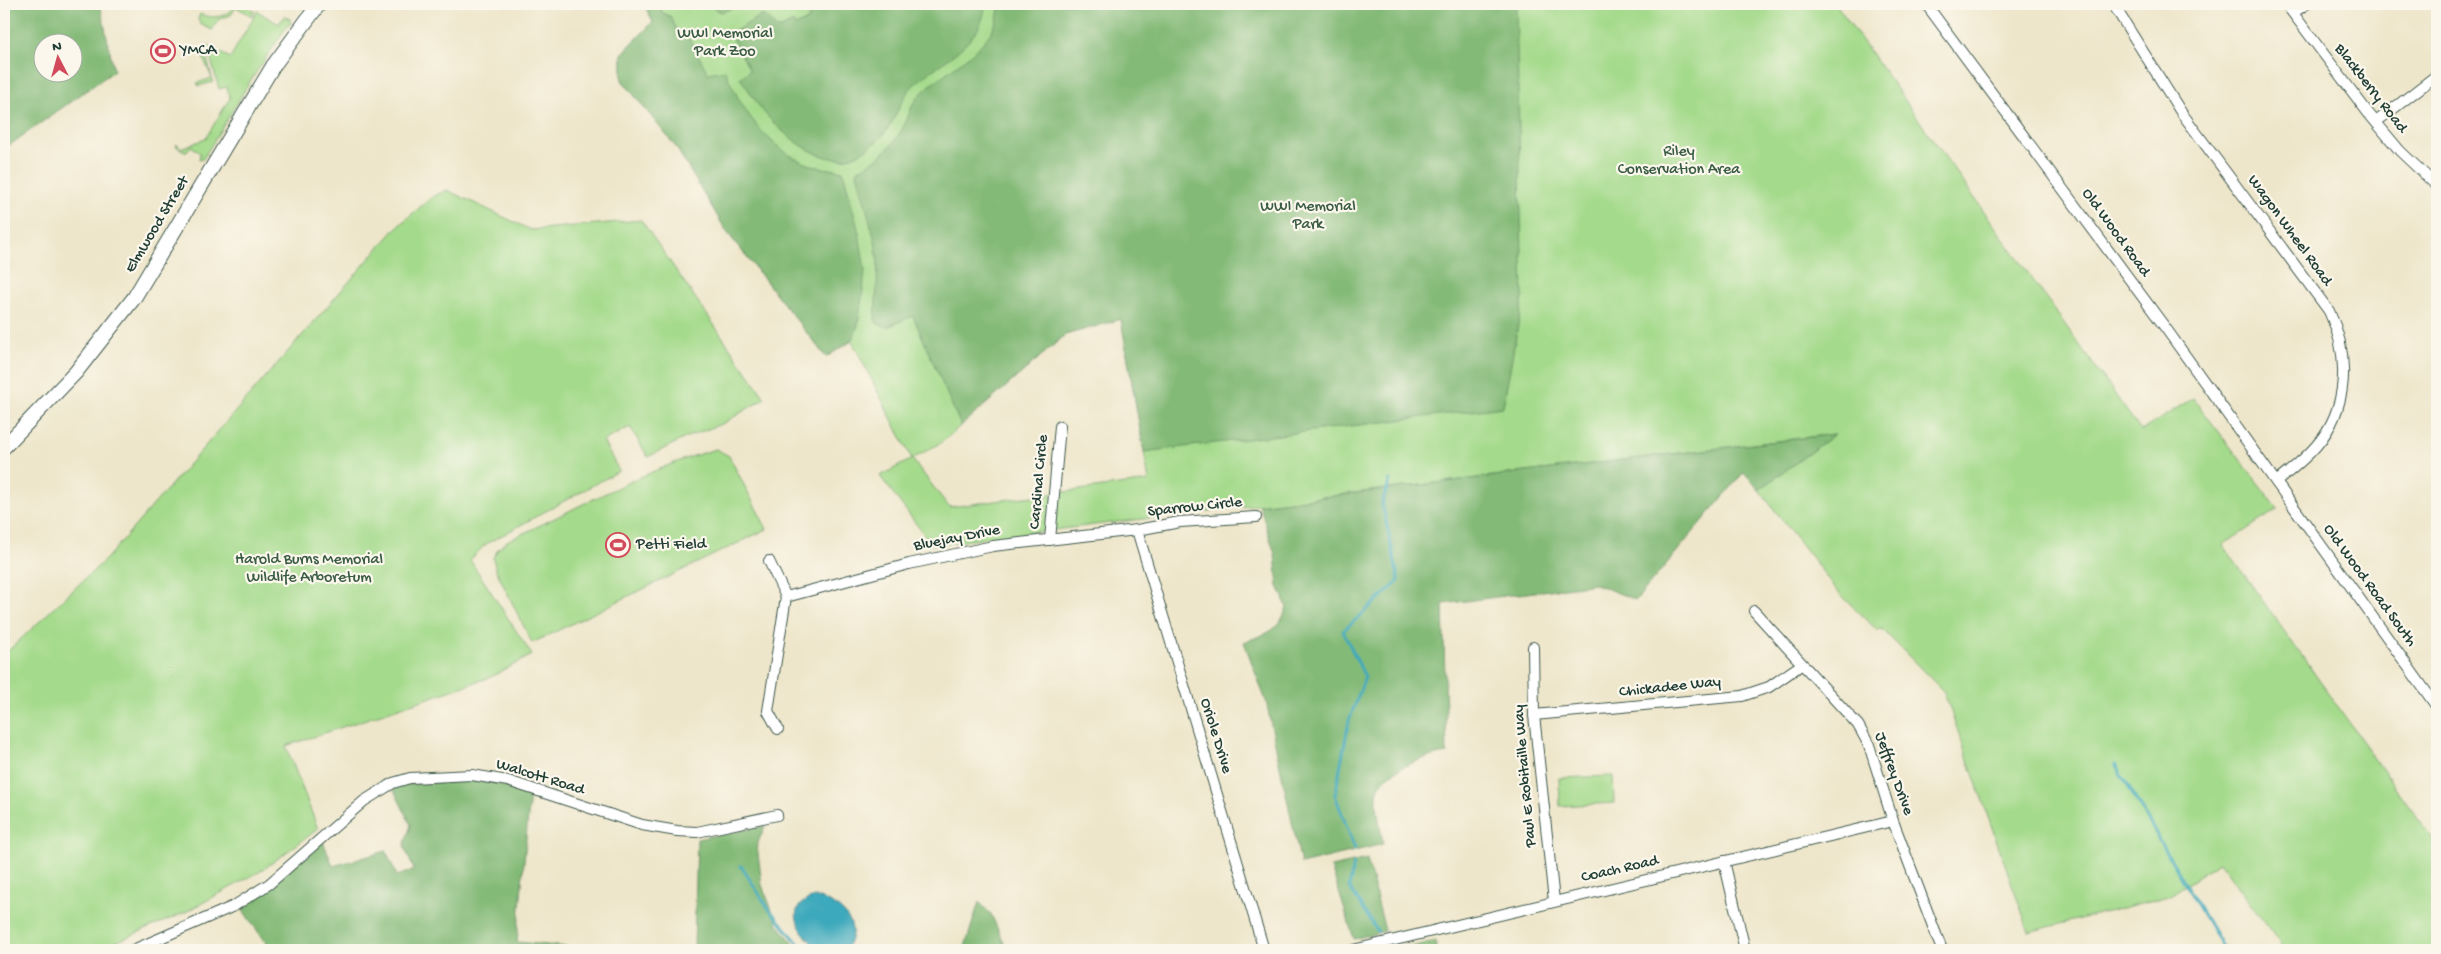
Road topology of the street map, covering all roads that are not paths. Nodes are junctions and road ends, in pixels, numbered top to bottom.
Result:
1 (319, 4) edge
2 (1926, 4) edge
3 (2113, 4) edge
4 (2286, 4) edge
5 (2306, 4) edge
6 (2293, 13) junction
7 (2437, 75) edge
8 (2376, 122) junction
9 (2437, 186) edge
10 (1060, 426) dead end
11 (4, 447) edge
12 (2276, 482) junction
13 (1256, 517) dead end
14 (1137, 530) junction
15 (1050, 540) junction
16 (769, 561) dead end
17 (786, 597) junction
18 (1754, 611) dead end
19 (1533, 647) dead end
20 (1801, 665) junction
21 (2437, 707) edge
22 (1534, 715) junction
23 (778, 728) dead end
24 (777, 815) dead end
25 (1894, 821) junction
26 (1724, 861) junction
27 (1554, 901) junction
28 (133, 950) edge
29 (1264, 950) edge
30 (1353, 950) edge
31 (1745, 950) edge
32 (1942, 950) edge

1 - 11 main road, Elmwood Street
2 - 12 street, Old Wood Road
3 - 12 street, Wagon Wheel Road
4 - 6 street, Blackberry Road
5 - 6 street
6 - 8 street, Blackberry Road
7 - 8 street
8 - 9 street, Blackberry Road
10 - 15 street, Cardinal Circle
12 - 21 street, Old Wood Road South
13 - 14 street, Sparrow Circle
14 - 15 street, Bluejay Drive
14 - 29 street, Oriole Drive
15 - 17 street, Bluejay Drive
16 - 17 street
17 - 23 street
18 - 20 street, Jeffrey Drive
19 - 22 street, Paul E Robitaille Way
20 - 22 street, Chickadee Way
20 - 25 street, Jeffrey Drive
22 - 27 street, Paul E Robitaille Way
24 - 28 street, Walcott Road
25 - 26 street, Coach Road
25 - 32 street, Jeffrey Drive
26 - 27 street, Coach Road
26 - 31 street
27 - 30 street, Coach Road

